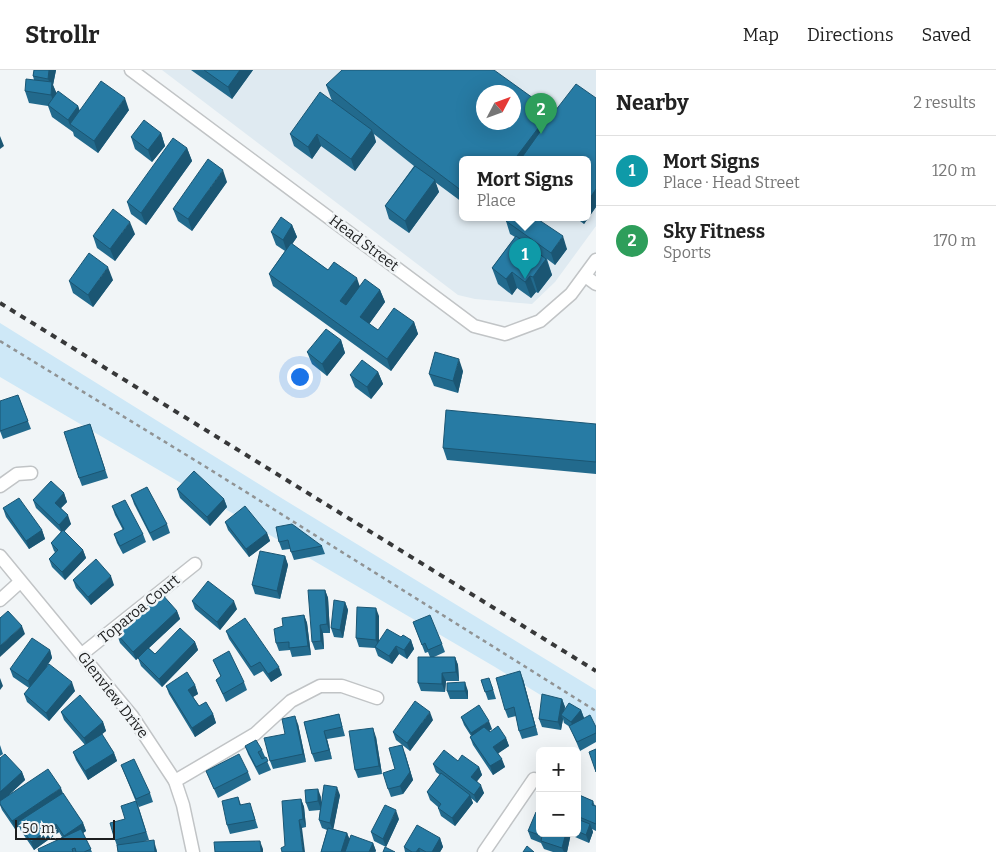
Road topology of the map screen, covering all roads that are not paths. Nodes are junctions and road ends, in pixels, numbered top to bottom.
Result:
1 (131, 70) edge
2 (596, 260) edge
3 (585, 276) junction
4 (596, 284) edge
5 (31, 473) dead end
6 (0, 486) edge
7 (0, 556) edge
8 (195, 564) dead end
9 (20, 582) junction
10 (0, 600) edge
11 (82, 654) junction
12 (377, 698) dead end
13 (534, 779) dead end
14 (175, 781) junction
15 (193, 852) edge
16 (484, 852) edge

1 - 3 street, Head Street
2 - 3 street, Head Street
3 - 4 street
5 - 6 street
7 - 9 street, Glenview Drive
8 - 11 street, Toparoa Court
9 - 10 street
9 - 11 street, Glenview Drive
11 - 14 street, Glenview Drive
12 - 14 street
13 - 16 street
14 - 15 street, Glenview Drive

